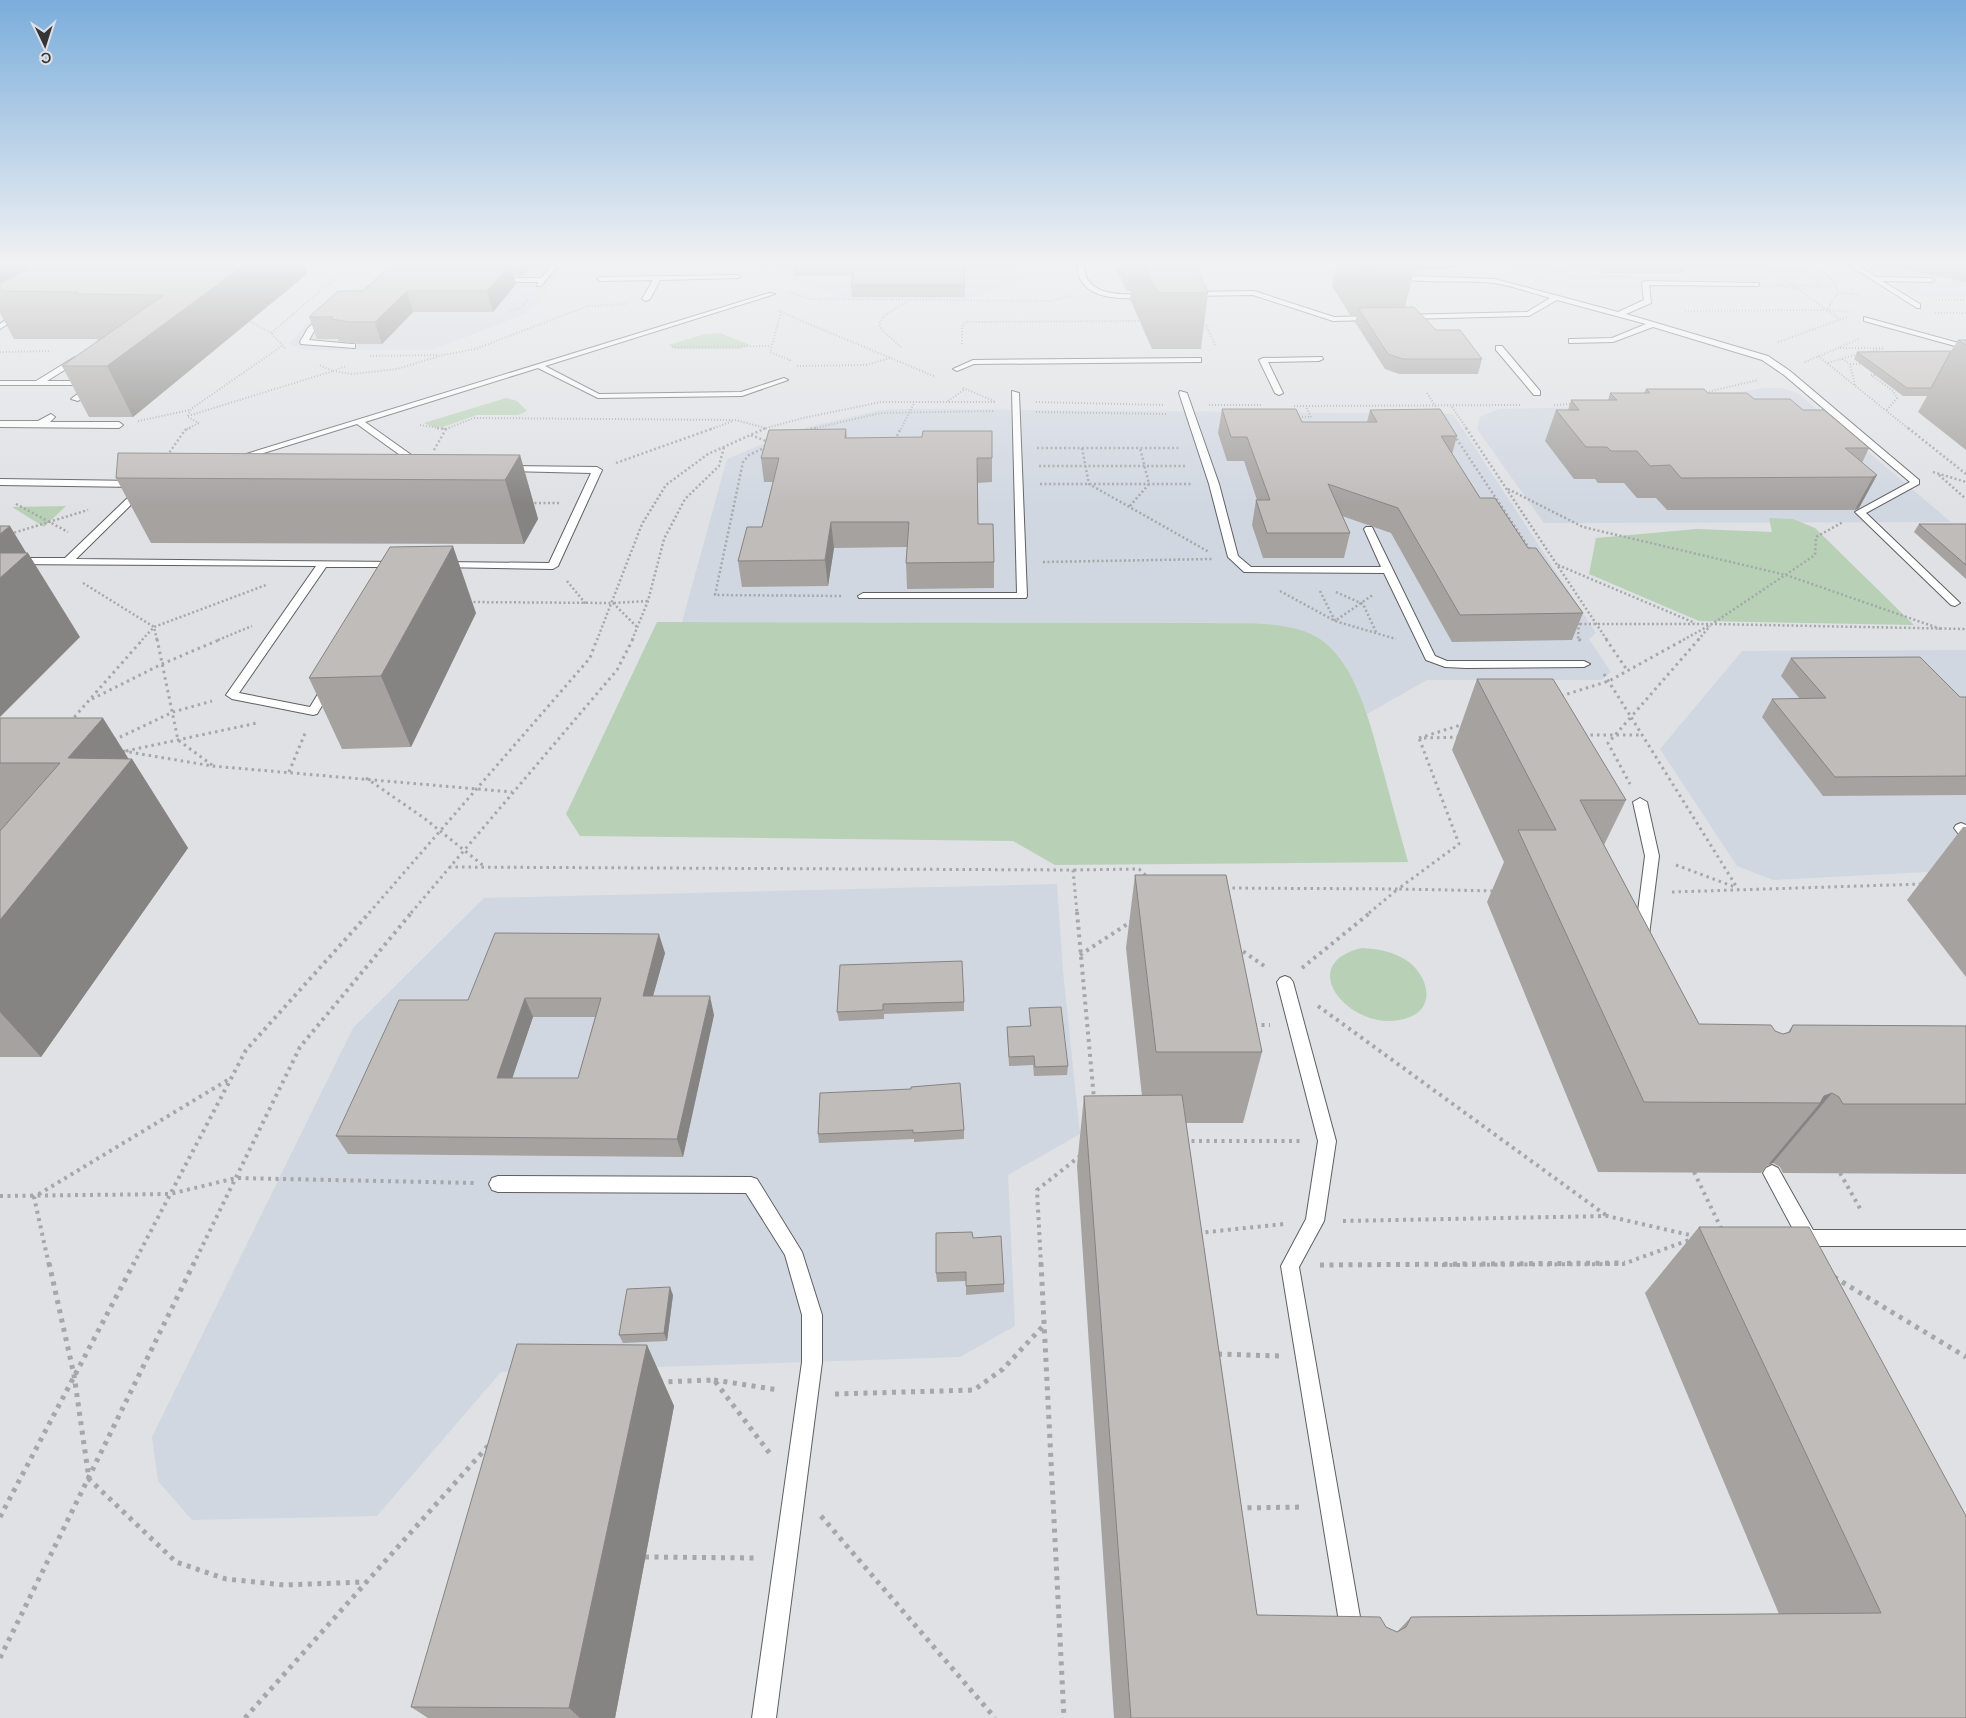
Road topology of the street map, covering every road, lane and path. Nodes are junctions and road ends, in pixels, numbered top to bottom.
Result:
1 (342, 345) edge
2 (485, 345) edge
3 (607, 345) edge
4 (860, 345) edge
5 (963, 345) edge
6 (1215, 345) edge
7 (1721, 345) edge
8 (1770, 345) edge
9 (1844, 345) edge
10 (282, 346) joint
11 (352, 346) edge
12 (771, 346) dead end
13 (670, 347) dead end
14 (1499, 348) dead end
15 (1836, 348) junction
16 (288, 350) dead end
17 (54, 351) dead end
18 (0, 352) edge
19 (1749, 354) junction
20 (443, 355) junction
21 (1818, 355) junction
22 (368, 356) dead end
23 (87, 357) edge
24 (890, 358) junction
25 (1319, 359) dead end
26 (1842, 359) junction
27 (1198, 360) joint
28 (974, 362) junction
29 (317, 364) dead end
30 (1828, 364) junction
31 (1850, 364) junction
32 (1860, 364) edge
33 (539, 366) junction
34 (789, 366) dead end
35 (957, 369) dead end
36 (333, 372) junction
37 (1788, 373) junction
38 (1875, 375) edge
39 (940, 379) dead end
40 (784, 380) dead end
41 (39, 382) junction
42 (0, 383) edge
43 (957, 386) dead end
44 (1855, 386) junction
45 (965, 389) junction
46 (1183, 393) dead end
47 (1279, 393) dead end
48 (1427, 393) dead end
49 (1537, 393) dead end
50 (1702, 393) edge
51 (75, 399) dead end
52 (914, 402) junction
53 (947, 402) junction
54 (1016, 402) junction
55 (1576, 404) edge
56 (1187, 405) junction
57 (1266, 405) dead end
58 (1528, 405) dead end
59 (1547, 405) dead end
60 (1286, 406) dead end
61 (1306, 406) junction
62 (1436, 406) junction
63 (1452, 407) junction
64 (191, 410) junction
65 (910, 411) junction
66 (1886, 411) junction
67 (1440, 414) edge
68 (1190, 415) junction
69 (188, 416) junction
70 (50, 417) dead end
71 (1292, 417) edge
72 (736, 420) junction
73 (358, 421) junction
74 (0, 424) edge
75 (40, 424) junction
76 (120, 425) joint
77 (765, 428) junction
78 (805, 430) edge
79 (750, 434) junction
80 (1453, 434) edge
81 (893, 445) edge
82 (724, 447) junction
83 (1017, 448) junction
84 (1082, 448) junction
85 (1140, 448) junction
86 (1202, 448) junction
87 (167, 456) edge
88 (229, 461) edge
89 (1018, 466) junction
90 (1085, 466) junction
91 (1145, 466) junction
92 (1208, 466) junction
93 (428, 468) joint
94 (497, 469) edge
95 (597, 470) junction
96 (1936, 474) dead end
97 (1966, 474) edge
98 (0, 482) edge
99 (1019, 484) junction
100 (1090, 484) junction
101 (1150, 484) junction
102 (1214, 484) junction
103 (1508, 489) junction
104 (1966, 499) edge
105 (524, 503) dead end
106 (582, 503) junction
107 (24, 504) dead end
108 (1130, 506) junction
109 (95, 507) dead end
110 (1860, 512) junction
111 (49, 523) junction
112 (1369, 529) dead end
113 (8, 534) dead end
114 (88, 542) junction
115 (1535, 557) edge
116 (0, 560) edge
117 (68, 561) junction
118 (1021, 563) junction
119 (323, 564) junction
120 (426, 565) edge
121 (1558, 565) junction
122 (1248, 570) junction
123 (1388, 570) junction
124 (1309, 571) junction
125 (1786, 575) junction
126 (562, 576) dead end
127 (392, 579) edge
128 (1315, 582) junction
129 (270, 584) dead end
130 (863, 596) joint
131 (648, 601) junction
132 (468, 602) dead end
133 (613, 603) junction
134 (1955, 603) dead end
135 (586, 604) junction
136 (292, 609) junction
137 (1576, 618) edge
138 (1335, 621) junction
139 (1580, 624) junction
140 (1597, 624) junction
141 (1698, 624) junction
142 (1712, 624) junction
143 (154, 627) junction
144 (638, 628) junction
145 (1941, 629) junction
146 (1966, 629) edge
147 (162, 664) junction
148 (1584, 664) joint
149 (1627, 670) junction
150 (333, 677) edge
151 (1609, 682) junction
152 (232, 695) junction
153 (1552, 698) edge
154 (88, 701) junction
155 (313, 711) junction
156 (172, 712) junction
157 (1631, 717) junction
158 (265, 722) dead end
159 (1466, 724) dead end
160 (64, 728) edge
161 (1616, 735) junction
162 (1641, 735) junction
163 (1577, 736) edge
164 (1468, 737) dead end
165 (1419, 738) junction
166 (113, 740) dead end
167 (178, 740) junction
168 (123, 751) junction
169 (114, 753) dead end
170 (212, 766) junction
171 (290, 772) junction
172 (365, 778) junction
173 (477, 789) junction
174 (513, 792) junction
175 (1640, 802) joint
176 (441, 831) junction
177 (465, 849) junction
178 (1652, 856) junction
179 (449, 868) junction
180 (486, 868) junction
181 (1073, 870) junction
182 (1152, 881) edge
183 (1926, 884) dead end
184 (1219, 888) edge
185 (1738, 888) junction
186 (1398, 889) junction
187 (1498, 891) dead end
188 (1648, 894) junction
189 (1137, 918) edge
190 (1231, 942) edge
191 (1650, 951) edge
192 (1080, 955) junction
193 (1285, 982) junction
194 (1252, 1025) edge
195 (1296, 1025) junction
196 (232, 1078) junction
197 (1095, 1102) edge
198 (1178, 1141) edge
199 (1328, 1141) junction
200 (1083, 1154) edge
201 (1694, 1172) dead end
202 (1772, 1173) dead end
203 (1840, 1174) dead end
204 (236, 1178) junction
205 (498, 1184) joint
206 (170, 1194) junction
207 (0, 1196) edge
208 (34, 1197) junction
209 (1607, 1216) junction
210 (1314, 1222) junction
211 (1197, 1233) edge
212 (1726, 1237) edge
213 (1780, 1238) edge
214 (1808, 1238) junction
215 (1966, 1238) edge
216 (1878, 1239) junction
217 (1290, 1266) junction
218 (1828, 1274) joint
219 (1044, 1325) junction
220 (1211, 1354) edge
221 (1305, 1356) junction
222 (1966, 1357) edge
223 (74, 1374) junction
224 (714, 1380) junction
225 (648, 1382) dead end
226 (807, 1395) junction
227 (491, 1443) edge
228 (89, 1479) junction
229 (795, 1486) junction
230 (1331, 1507) junction
231 (1232, 1509) edge
232 (0, 1517) edge
233 (645, 1557) dead end
234 (786, 1559) junction
235 (366, 1582) junction
236 (1356, 1653) edge
237 (0, 1658) edge
238 (245, 1718) edge
239 (764, 1718) edge
240 (995, 1718) edge
241 (1064, 1718) edge

1 - 11 lane
2 - 20 path
3 - 33 lane
4 - 24 path
5 - 28 path
6 - 27 path
7 - 19 lane
8 - 19 path
9 - 15 path
10 - 16 path
10 - 64 path
12 - 13 path
14 - 49 lane
15 - 21 path
15 - 26 path
17 - 18 path
19 - 37 lane
20 - 22 path
20 - 36 path
21 - 30 path
21 - 37 path
23 - 41 lane
24 - 34 path
24 - 39 path
25 - 47 lane
26 - 30 path
26 - 31 path
27 - 28 lane
28 - 35 lane
29 - 36 path
30 - 44 path
31 - 32 path
31 - 44 path
33 - 40 lane
33 - 73 lane
36 - 69 path
37 - 50 path
37 - 110 lane
38 - 66 path
41 - 42 lane
41 - 51 lane
43 - 45 path
44 - 66 path
45 - 53 path
45 - 53 path
46 - 56 lane
48 - 62 path
52 - 53 path
52 - 65 path
52 - 77 path
54 - 56 path
54 - 65 path
54 - 68 path
54 - 83 lane
55 - 59 path
56 - 57 path
56 - 68 lane
58 - 63 path
60 - 61 path
61 - 62 path
61 - 71 path
62 - 63 path
62 - 67 path
63 - 103 path
64 - 69 path
64 - 76 path
65 - 78 path
65 - 81 path
66 - 97 path
68 - 86 lane
69 - 87 path
70 - 75 lane
72 - 77 path
72 - 93 path
72 - 95 path
73 - 88 lane
73 - 93 lane
74 - 75 lane
75 - 76 lane
77 - 79 path
79 - 82 path
79 - 130 path
80 - 115 path
82 - 131 path
82 - 133 path
83 - 84 path
83 - 89 lane
84 - 85 path
84 - 90 path
85 - 86 path
85 - 91 path
86 - 92 lane
89 - 90 path
89 - 99 lane
90 - 91 path
90 - 100 path
91 - 92 path
91 - 101 path
92 - 102 lane
94 - 95 lane
95 - 106 lane
96 - 104 path
98 - 114 lane
99 - 100 path
99 - 118 lane
100 - 101 path
100 - 108 path
101 - 102 path
101 - 108 path
102 - 122 lane
103 - 121 path
103 - 125 path
105 - 106 path
106 - 120 lane
107 - 111 path
108 - 118 path
109 - 111 path
110 - 125 path
110 - 134 lane
111 - 113 path
111 - 114 path
112 - 123 lane
114 - 117 lane
116 - 117 lane
117 - 119 lane
117 - 143 path
118 - 130 lane
119 - 127 lane
119 - 136 lane
121 - 140 path
121 - 141 path
122 - 124 lane
122 - 138 path
123 - 124 lane
123 - 148 lane
124 - 128 path
125 - 142 path
125 - 145 path
126 - 135 path
128 - 138 path
128 - 138 path
129 - 143 path
131 - 133 path
131 - 144 path
132 - 135 path
133 - 135 path
133 - 144 path
133 - 173 path
136 - 147 path
136 - 152 lane
137 - 139 path
139 - 140 path
139 - 148 path
140 - 141 path
140 - 149 path
141 - 142 path
142 - 145 path
142 - 149 path
142 - 157 path
143 - 147 path
143 - 154 path
144 - 174 path
145 - 146 path
147 - 154 path
147 - 156 path
149 - 151 path
150 - 155 lane
151 - 153 path
151 - 157 path
152 - 155 lane
152 - 156 path
154 - 160 path
155 - 171 path
156 - 166 path
156 - 167 path
157 - 161 path
157 - 162 path
158 - 167 path
159 - 165 path
161 - 162 path
161 - 163 path
161 - 175 path
162 - 185 path
164 - 165 path
165 - 186 path
167 - 168 path
167 - 170 path
168 - 169 path
168 - 170 path
170 - 171 path
171 - 172 path
172 - 173 path
172 - 176 path
173 - 174 path
173 - 176 path
174 - 177 path
175 - 178 lane
176 - 177 path
176 - 196 path
177 - 179 path
177 - 180 path
178 - 185 path
178 - 188 lane
179 - 180 path
179 - 204 path
180 - 181 path
181 - 182 path
181 - 192 path
183 - 185 path
184 - 186 path
185 - 188 path
186 - 187 path
186 - 193 path
188 - 191 lane
189 - 192 path
190 - 193 path
192 - 197 path
193 - 195 lane
193 - 209 path
194 - 195 path
195 - 199 lane
196 - 206 path
196 - 208 path
198 - 199 path
199 - 210 lane
200 - 219 path
201 - 212 path
202 - 214 lane
203 - 216 path
204 - 205 path
204 - 206 path
204 - 228 path
205 - 226 lane
206 - 208 path
206 - 223 path
207 - 208 path
208 - 223 path
209 - 210 path
209 - 217 path
210 - 211 path
210 - 217 lane
213 - 214 lane
214 - 216 lane
214 - 218 lane
215 - 216 lane
217 - 221 lane
218 - 222 path
219 - 226 path
219 - 241 path
220 - 221 path
221 - 230 lane
223 - 228 path
223 - 232 path
224 - 225 path
224 - 226 path
224 - 229 path
226 - 229 lane
227 - 235 path
228 - 235 path
228 - 237 path
229 - 234 lane
229 - 240 path
230 - 231 path
230 - 236 lane
233 - 234 path
234 - 239 lane
235 - 238 path

